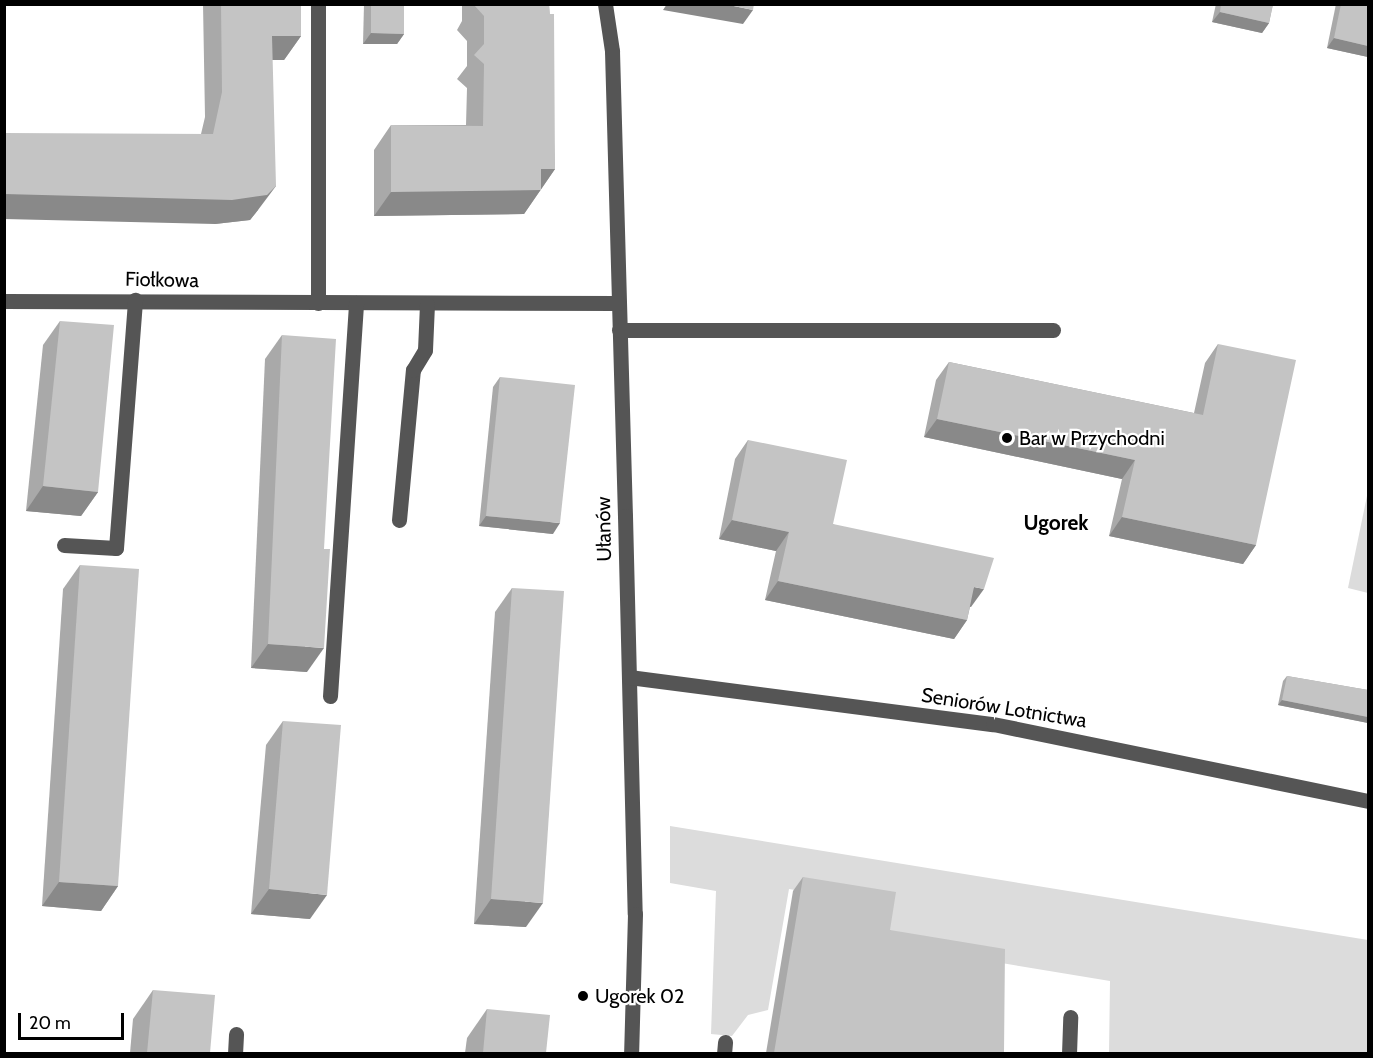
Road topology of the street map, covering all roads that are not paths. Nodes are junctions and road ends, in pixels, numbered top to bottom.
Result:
1 (318, 4) edge
2 (605, 4) edge
3 (135, 300) junction
4 (4, 301) edge
5 (318, 303) junction
6 (356, 303) junction
7 (618, 303) junction
8 (427, 304) junction
9 (619, 330) junction
10 (1053, 330) dead end
11 (399, 520) dead end
12 (64, 545) dead end
13 (629, 677) junction
14 (330, 696) dead end
15 (1368, 801) edge
16 (1070, 1017) dead end
17 (237, 1034) dead end
18 (235, 1053) edge
19 (631, 1053) edge
20 (1069, 1053) edge

1 - 5 street
2 - 7 street, Ułanów
3 - 4 street, Fiołkowa
3 - 5 street, Fiołkowa
3 - 12 street
5 - 6 street, Fiołkowa
6 - 8 street, Fiołkowa
6 - 14 street
7 - 8 street, Fiołkowa
7 - 9 street, Ułanów
8 - 11 street
9 - 10 street
9 - 13 street, Ułanów
13 - 15 street, Seniorów Lotnictwa
13 - 19 street, Ułanów
16 - 20 street
17 - 18 street

